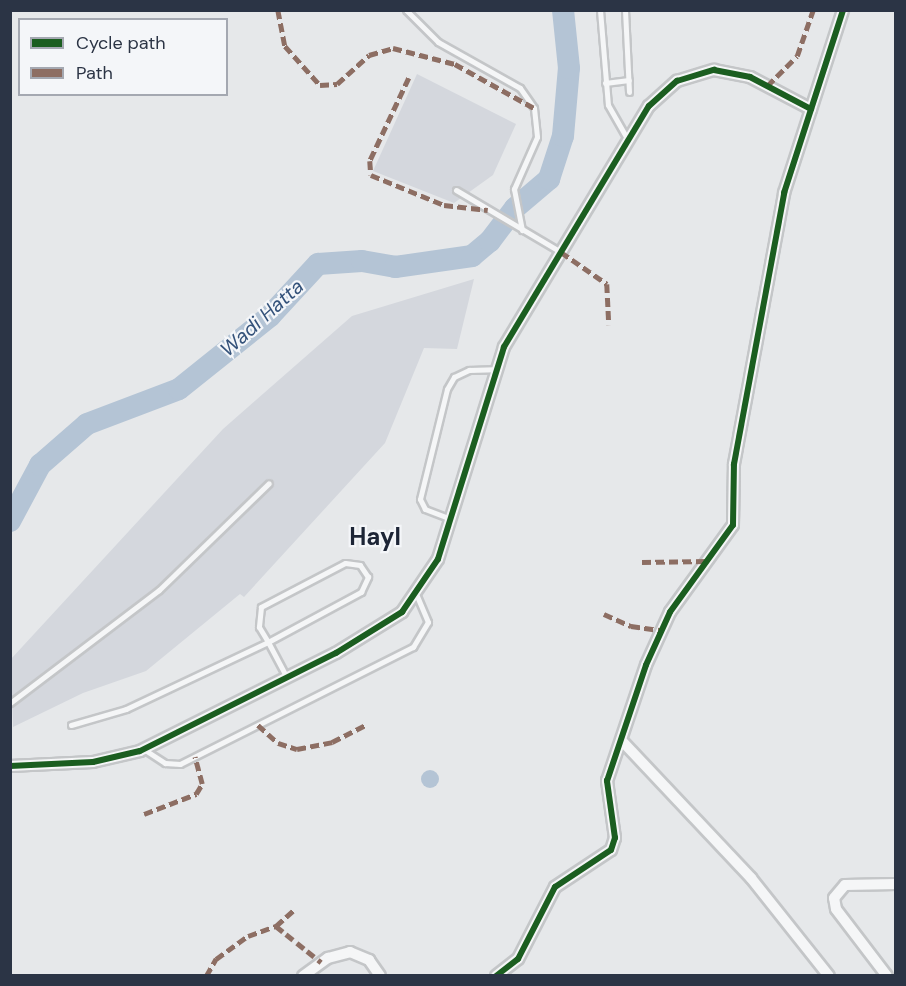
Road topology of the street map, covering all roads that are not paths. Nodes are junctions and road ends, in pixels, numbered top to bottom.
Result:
1 (600, 10) edge
2 (625, 10) edge
3 (843, 10) edge
4 (406, 12) edge
5 (629, 80) junction
6 (605, 83) junction
7 (629, 92) dead end
8 (812, 109) junction
9 (629, 141) junction
10 (456, 190) dead end
11 (522, 230) junction
12 (561, 252) junction
13 (494, 369) junction
14 (269, 483) dead end
15 (451, 519) junction
16 (417, 597) junction
17 (268, 642) junction
18 (288, 677) junction
19 (10, 703) edge
20 (71, 725) dead end
21 (622, 741) junction
22 (144, 749) junction
23 (10, 766) edge
24 (896, 884) edge
25 (303, 975) edge
26 (380, 975) edge
27 (496, 975) edge
28 (830, 975) edge
29 (887, 975) edge

1 - 6 lane
2 - 5 lane
3 - 8 street
4 - 11 lane
5 - 6 lane
5 - 7 lane
6 - 9 lane
8 - 9 street
8 - 21 street
9 - 12 street
10 - 11 lane
11 - 12 lane
12 - 13 street
13 - 15 street
13 - 15 lane
14 - 19 lane
15 - 16 street
16 - 18 street
16 - 22 lane
17 - 17 lane
17 - 18 lane
17 - 20 lane
18 - 22 street
21 - 27 street
21 - 28 street
22 - 23 street
24 - 29 street
25 - 26 street

